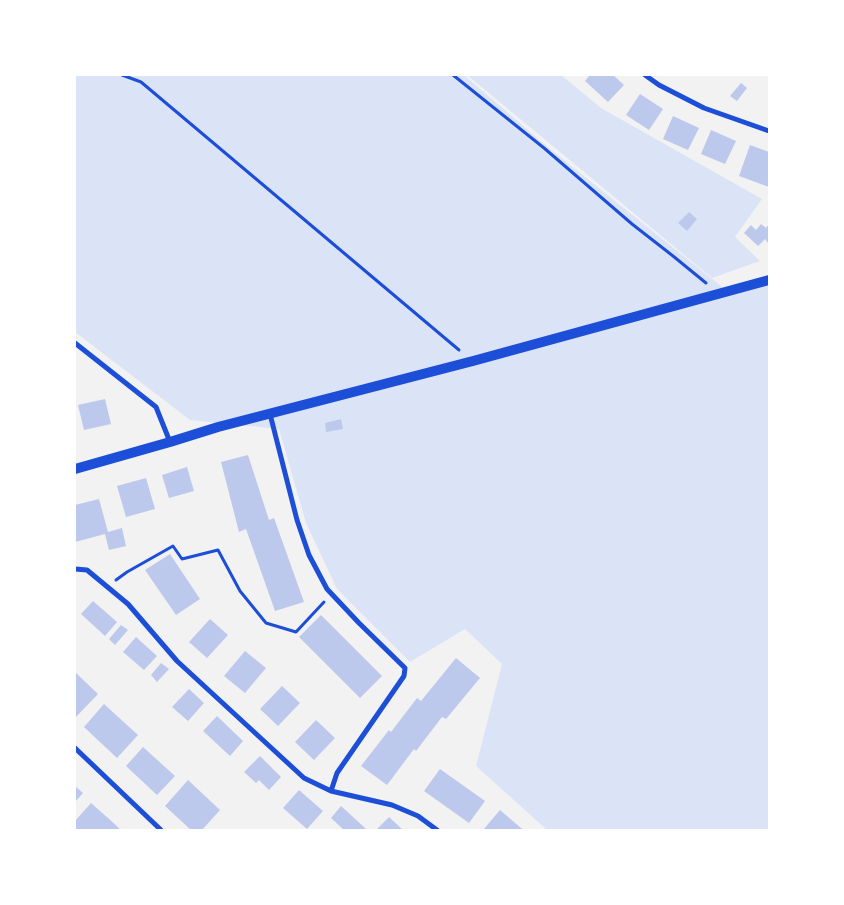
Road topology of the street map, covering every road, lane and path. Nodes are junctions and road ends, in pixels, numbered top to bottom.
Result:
1 (122, 75) edge
2 (453, 75) edge
3 (645, 75) edge
4 (769, 131) edge
5 (769, 280) edge
6 (720, 295) junction
7 (75, 343) edge
8 (473, 361) junction
9 (270, 414) junction
10 (170, 442) junction
11 (75, 469) edge
12 (75, 569) edge
13 (108, 587) junction
14 (331, 594) junction
15 (75, 748) edge
16 (331, 791) junction
17 (161, 830) edge
18 (437, 830) edge

1 - 8 path
2 - 6 path
3 - 4 street
5 - 6 main road
6 - 8 main road
7 - 10 street
8 - 9 main road
9 - 10 main road
9 - 14 street
10 - 11 main road
12 - 13 street
13 - 14 path
13 - 16 street
14 - 16 street
15 - 17 street
16 - 18 street

